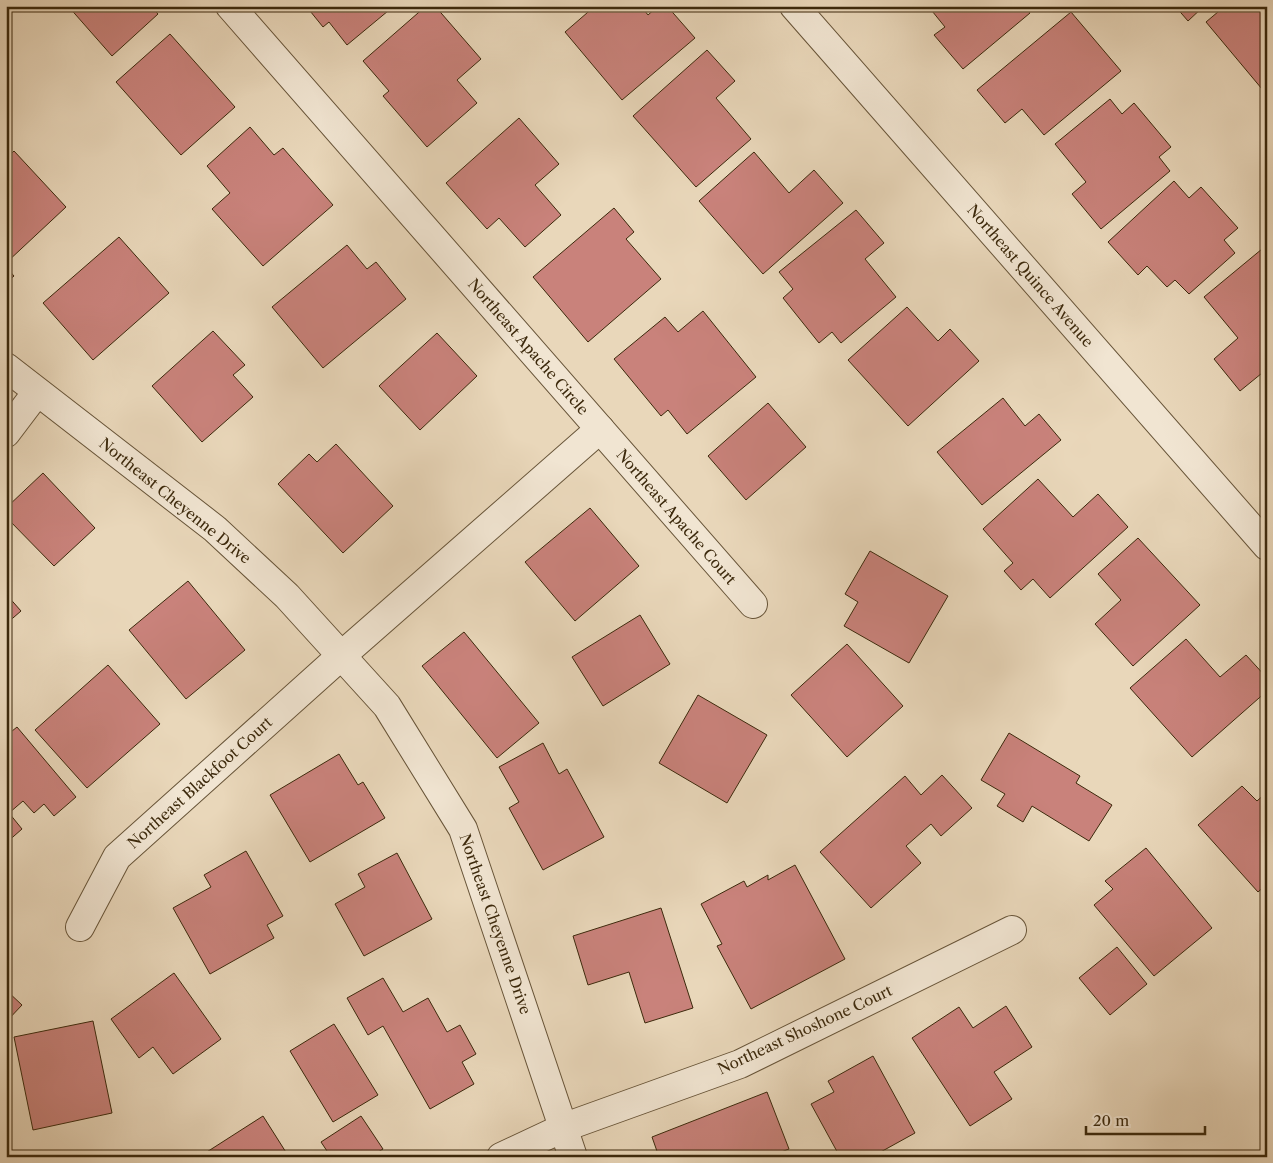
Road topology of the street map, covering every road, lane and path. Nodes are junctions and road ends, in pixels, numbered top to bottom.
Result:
1 (230, 6) edge
2 (794, 6) edge
3 (6, 367) edge
4 (37, 392) junction
5 (600, 429) junction
6 (6, 433) edge
7 (1267, 546) edge
8 (753, 604) dead end
9 (341, 656) junction
10 (80, 927) dead end
11 (1012, 930) dead end
12 (565, 1127) junction
13 (501, 1157) edge
14 (573, 1157) edge

1 - 5 street, Northeast Apache Circle
2 - 7 street, Northeast Quince Avenue
3 - 4 street, Northeast Cheyenne Drive
4 - 6 street
4 - 9 street, Northeast Cheyenne Drive
5 - 8 street, Northeast Apache Court
5 - 9 street, Northeast Apache Circle
9 - 10 street, Northeast Blackfoot Court
9 - 12 street, Northeast Cheyenne Drive
11 - 12 street, Northeast Shoshone Court
12 - 13 street, Northeast Shoshone Court
12 - 14 street, Northeast Cheyenne Drive

